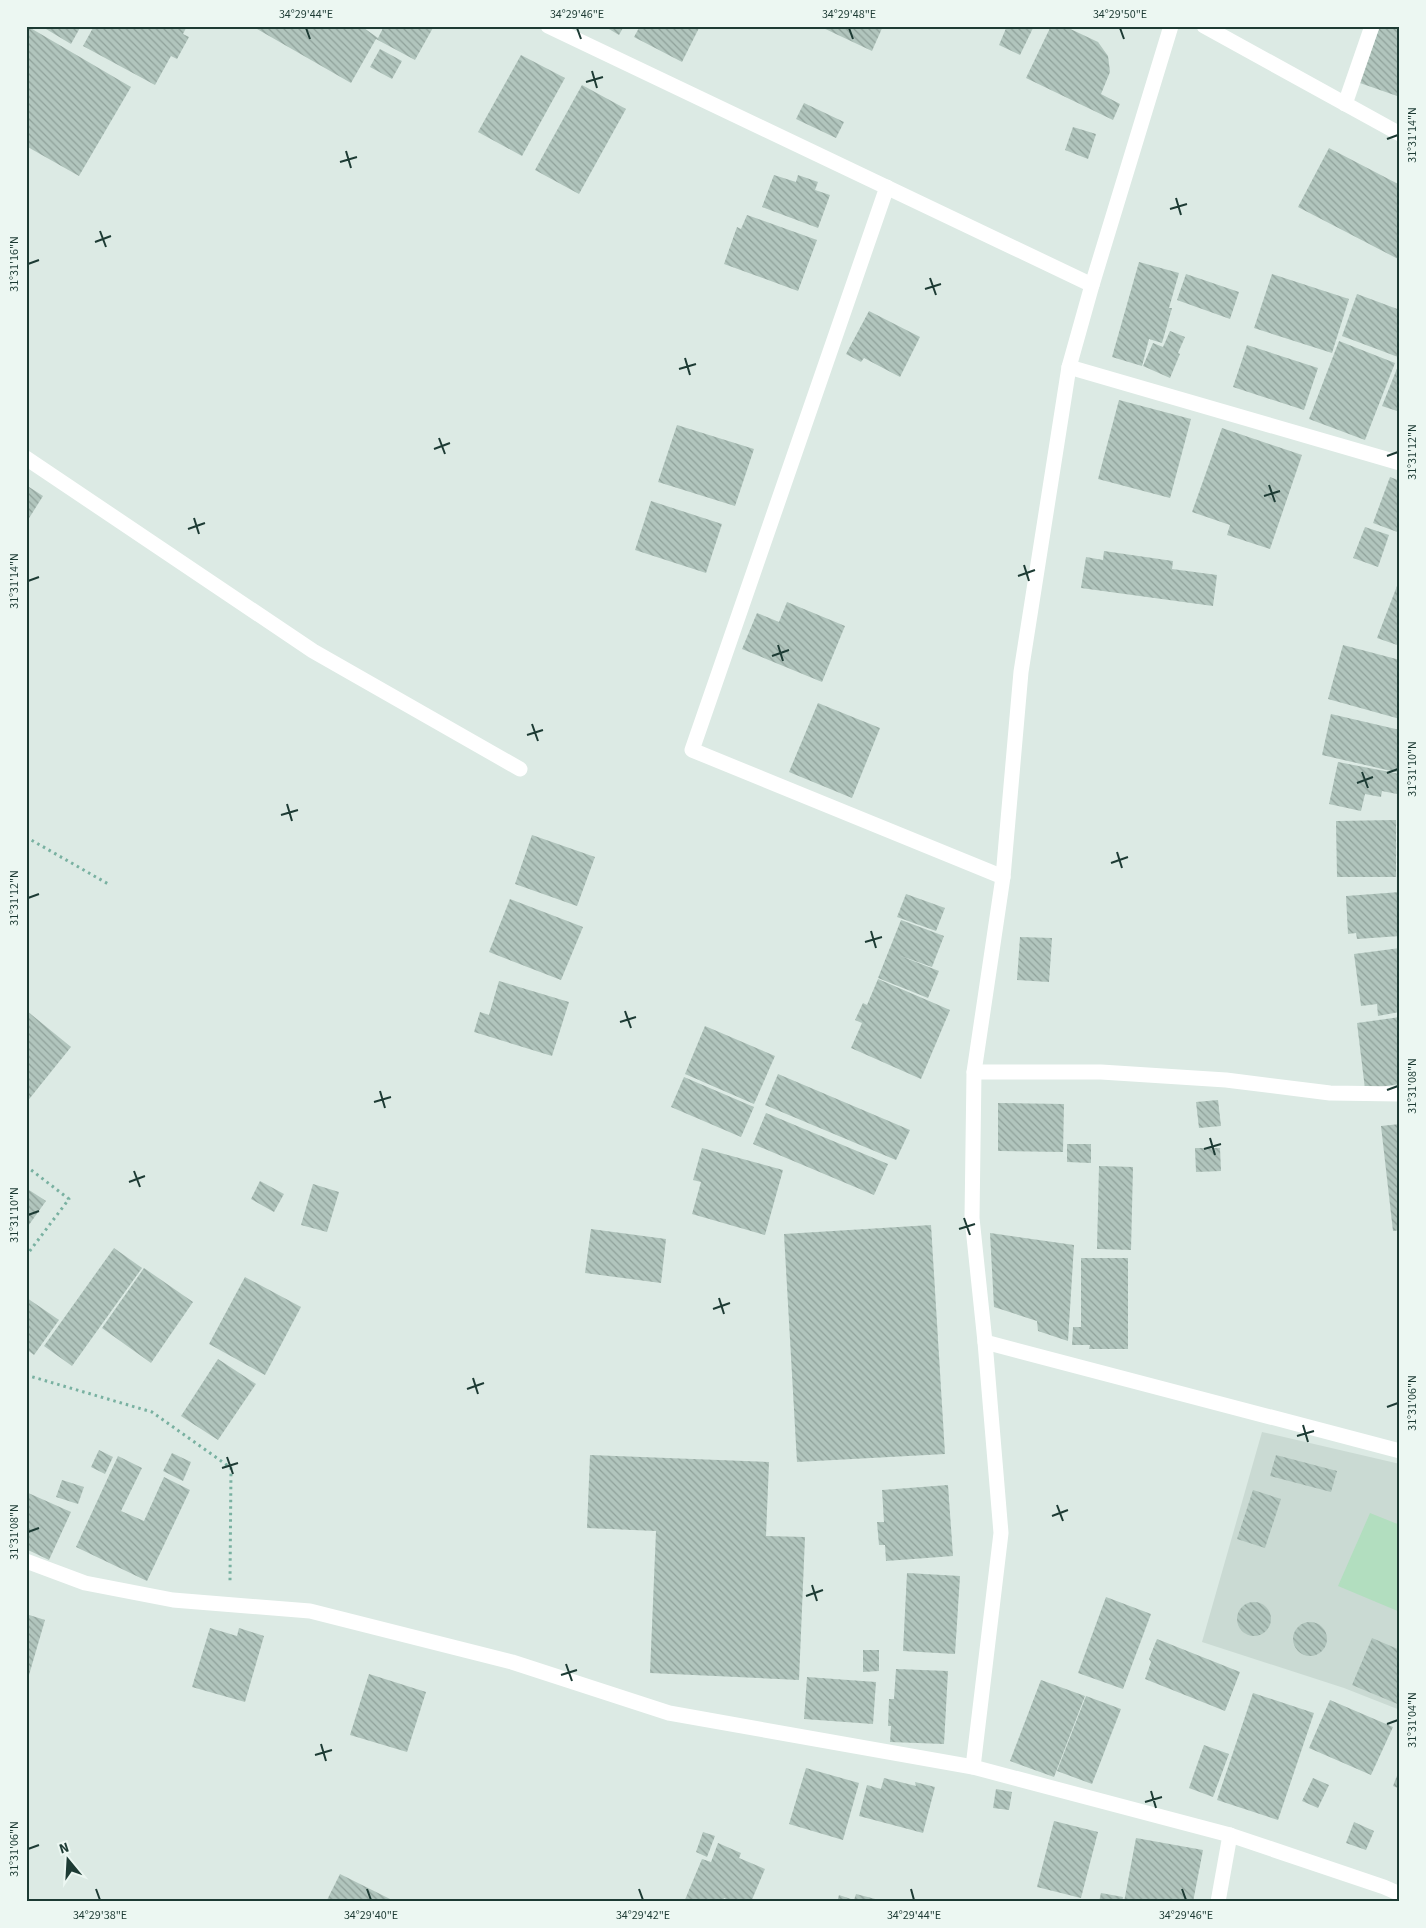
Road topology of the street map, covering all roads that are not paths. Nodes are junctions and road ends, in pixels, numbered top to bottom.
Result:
1 (548, 26) edge
2 (1171, 26) edge
3 (1204, 26) edge
4 (1372, 26) edge
5 (1345, 104) junction
6 (1400, 134) edge
7 (887, 188) junction
8 (1092, 285) junction
9 (1069, 367) junction
10 (26, 458) edge
11 (1400, 463) edge
12 (520, 769) dead end
13 (1003, 877) junction
14 (974, 1072) junction
15 (1400, 1094) edge
16 (985, 1342) junction
17 (1400, 1451) edge
18 (26, 1561) edge
19 (973, 1768) junction
20 (1230, 1835) junction
21 (1400, 1894) edge
22 (1218, 1902) edge

1 - 7 street
2 - 8 street
3 - 5 street
4 - 5 street
5 - 6 street
7 - 8 street
7 - 13 street
8 - 9 street
9 - 11 street
9 - 13 street
10 - 12 street
13 - 14 street
14 - 15 street
14 - 16 street
16 - 17 street
16 - 19 street
18 - 19 street
19 - 20 street
20 - 21 street
20 - 22 street

